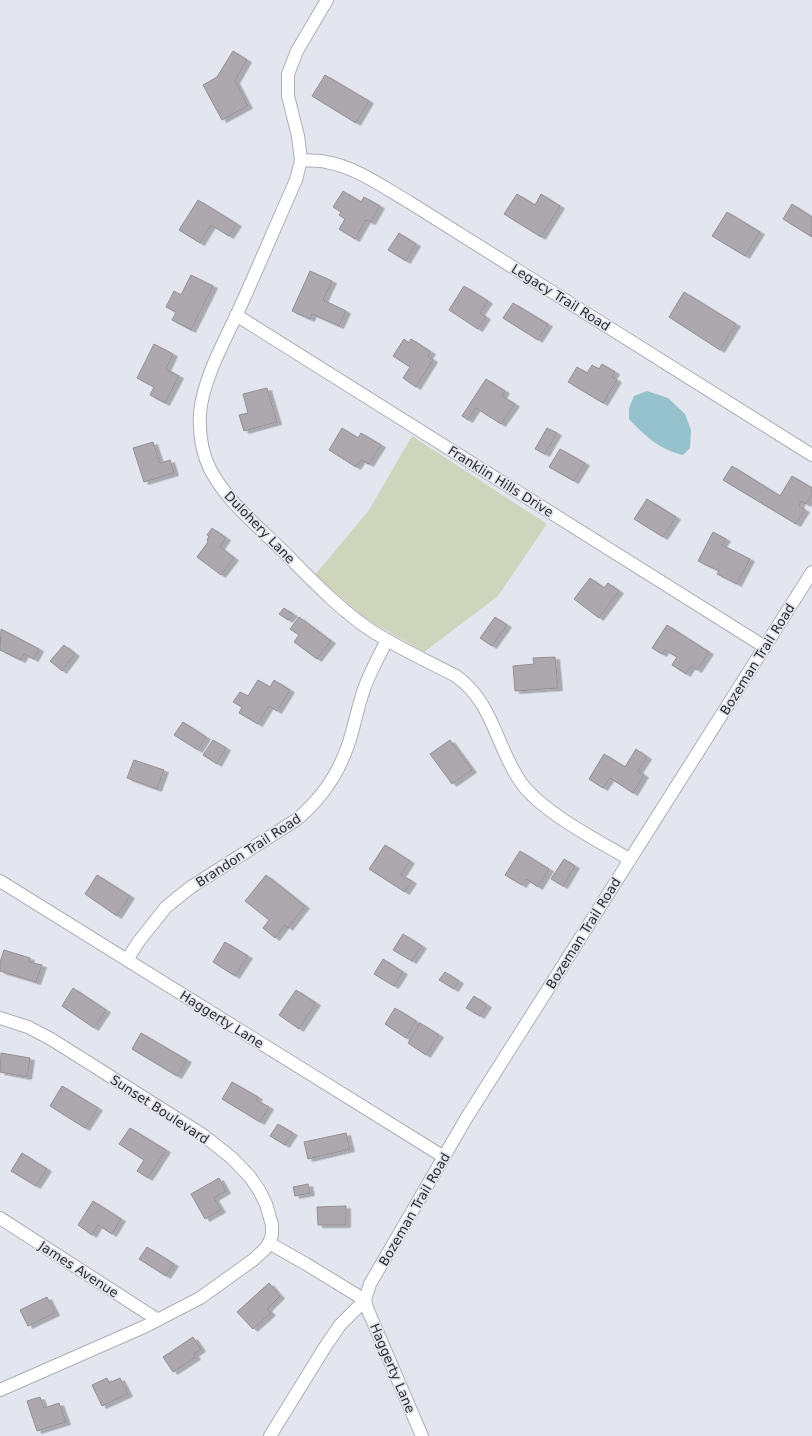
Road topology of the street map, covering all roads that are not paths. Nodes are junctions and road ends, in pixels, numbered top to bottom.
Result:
1 (327, 0) edge
2 (301, 160) junction
3 (236, 316) junction
4 (812, 455) edge
5 (812, 572) edge
6 (387, 640) junction
7 (765, 647) junction
8 (629, 859) junction
9 (0, 881) edge
10 (127, 960) junction
11 (0, 1018) edge
12 (444, 1157) junction
13 (0, 1218) edge
14 (269, 1243) junction
15 (365, 1300) junction
16 (158, 1320) junction
17 (0, 1390) edge
18 (270, 1436) edge
19 (422, 1436) edge

1 - 2 street, Dulohery Lane
2 - 3 street, Dulohery Lane
2 - 4 street, Legacy Trail Road
3 - 6 street, Dulohery Lane
3 - 7 street, Franklin Hills Drive
5 - 7 street, Bozeman Trail Road
6 - 8 street, Dulohery Lane
6 - 10 street, Brandon Trail Road
7 - 8 street, Bozeman Trail Road
8 - 12 street, Bozeman Trail Road
9 - 10 street, Haggerty Lane
10 - 12 street, Haggerty Lane
11 - 14 street, Sunset Boulevard
12 - 15 street, Bozeman Trail Road
13 - 16 street, James Avenue
14 - 15 street
14 - 16 street
15 - 18 street
15 - 19 street, Haggerty Lane
16 - 17 street

